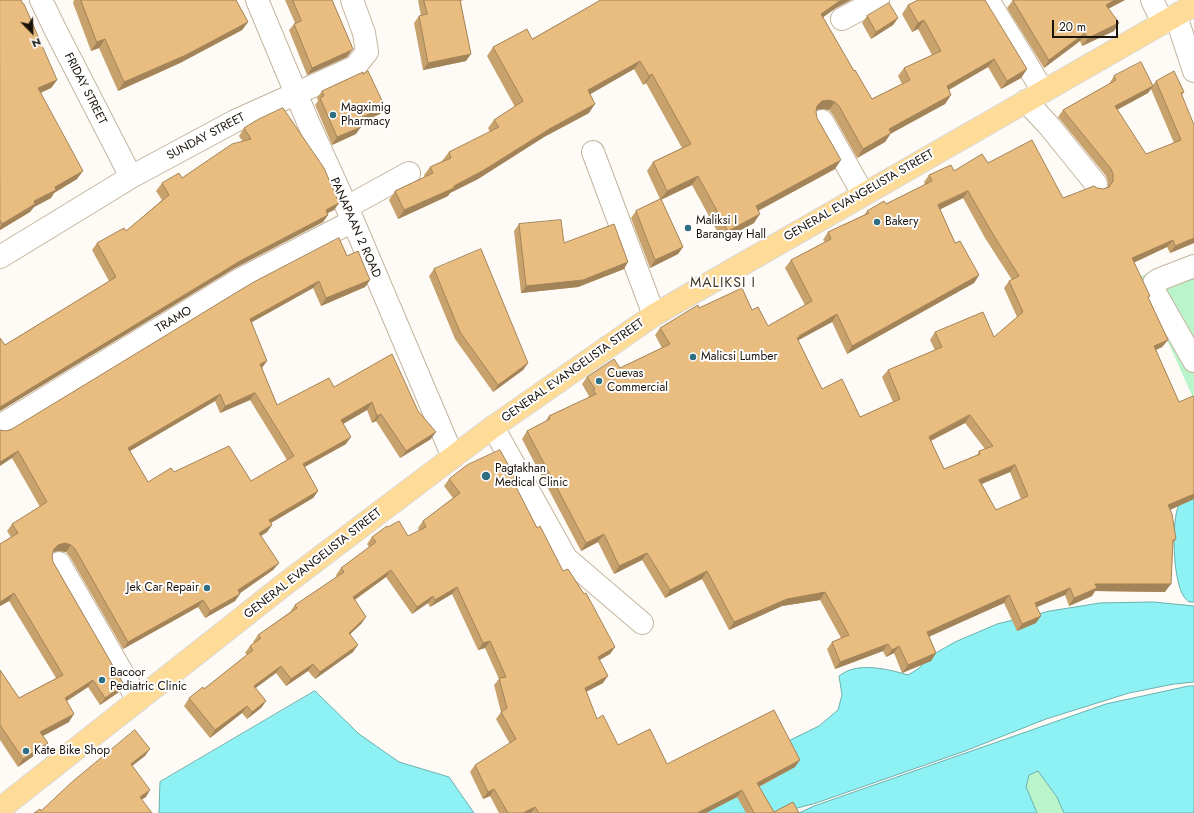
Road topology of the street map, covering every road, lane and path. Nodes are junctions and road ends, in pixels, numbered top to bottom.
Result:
1 (41, 0) edge
2 (257, 0) edge
3 (352, 0) edge
4 (878, 0) edge
5 (988, 0) edge
6 (1152, 0) edge
7 (1178, 15) edge
8 (842, 18) dead end
9 (1194, 71) edge
10 (297, 94) junction
11 (1034, 96) junction
12 (822, 121) dead end
13 (593, 152) dead end
14 (409, 172) dead end
15 (130, 177) junction
16 (1096, 184) dead end
17 (863, 194) junction
18 (350, 214) junction
19 (0, 257) edge
20 (1194, 266) edge
21 (654, 315) junction
22 (1194, 361) edge
23 (0, 426) edge
24 (493, 427) junction
25 (453, 457) junction
26 (59, 563) dead end
27 (642, 624) dead end
28 (138, 700) junction
29 (0, 809) edge

1 - 15 street, FRIDAY STREET
2 - 10 street, PANAPAAN 2 ROAD
3 - 10 street, SUNDAY STREET
4 - 8 street
5 - 11 street
6 - 7 street
7 - 9 street
7 - 11 main road, GENERAL EVANGELISTA STREET
10 - 15 street, SUNDAY STREET
10 - 18 street, PANAPAAN 2 ROAD
11 - 16 street
11 - 17 main road, GENERAL EVANGELISTA STREET
12 - 17 street
13 - 21 street
14 - 18 street, TRAMO
15 - 19 street, SUNDAY STREET
17 - 21 main road, GENERAL EVANGELISTA STREET
18 - 23 street, TRAMO
18 - 25 street, PANAPAAN 2 ROAD
20 - 22 street
21 - 24 main road, GENERAL EVANGELISTA STREET
24 - 25 main road, GENERAL EVANGELISTA STREET
24 - 27 street
25 - 28 main road, GENERAL EVANGELISTA STREET
26 - 28 street
28 - 29 main road, GENERAL EVANGELISTA STREET

